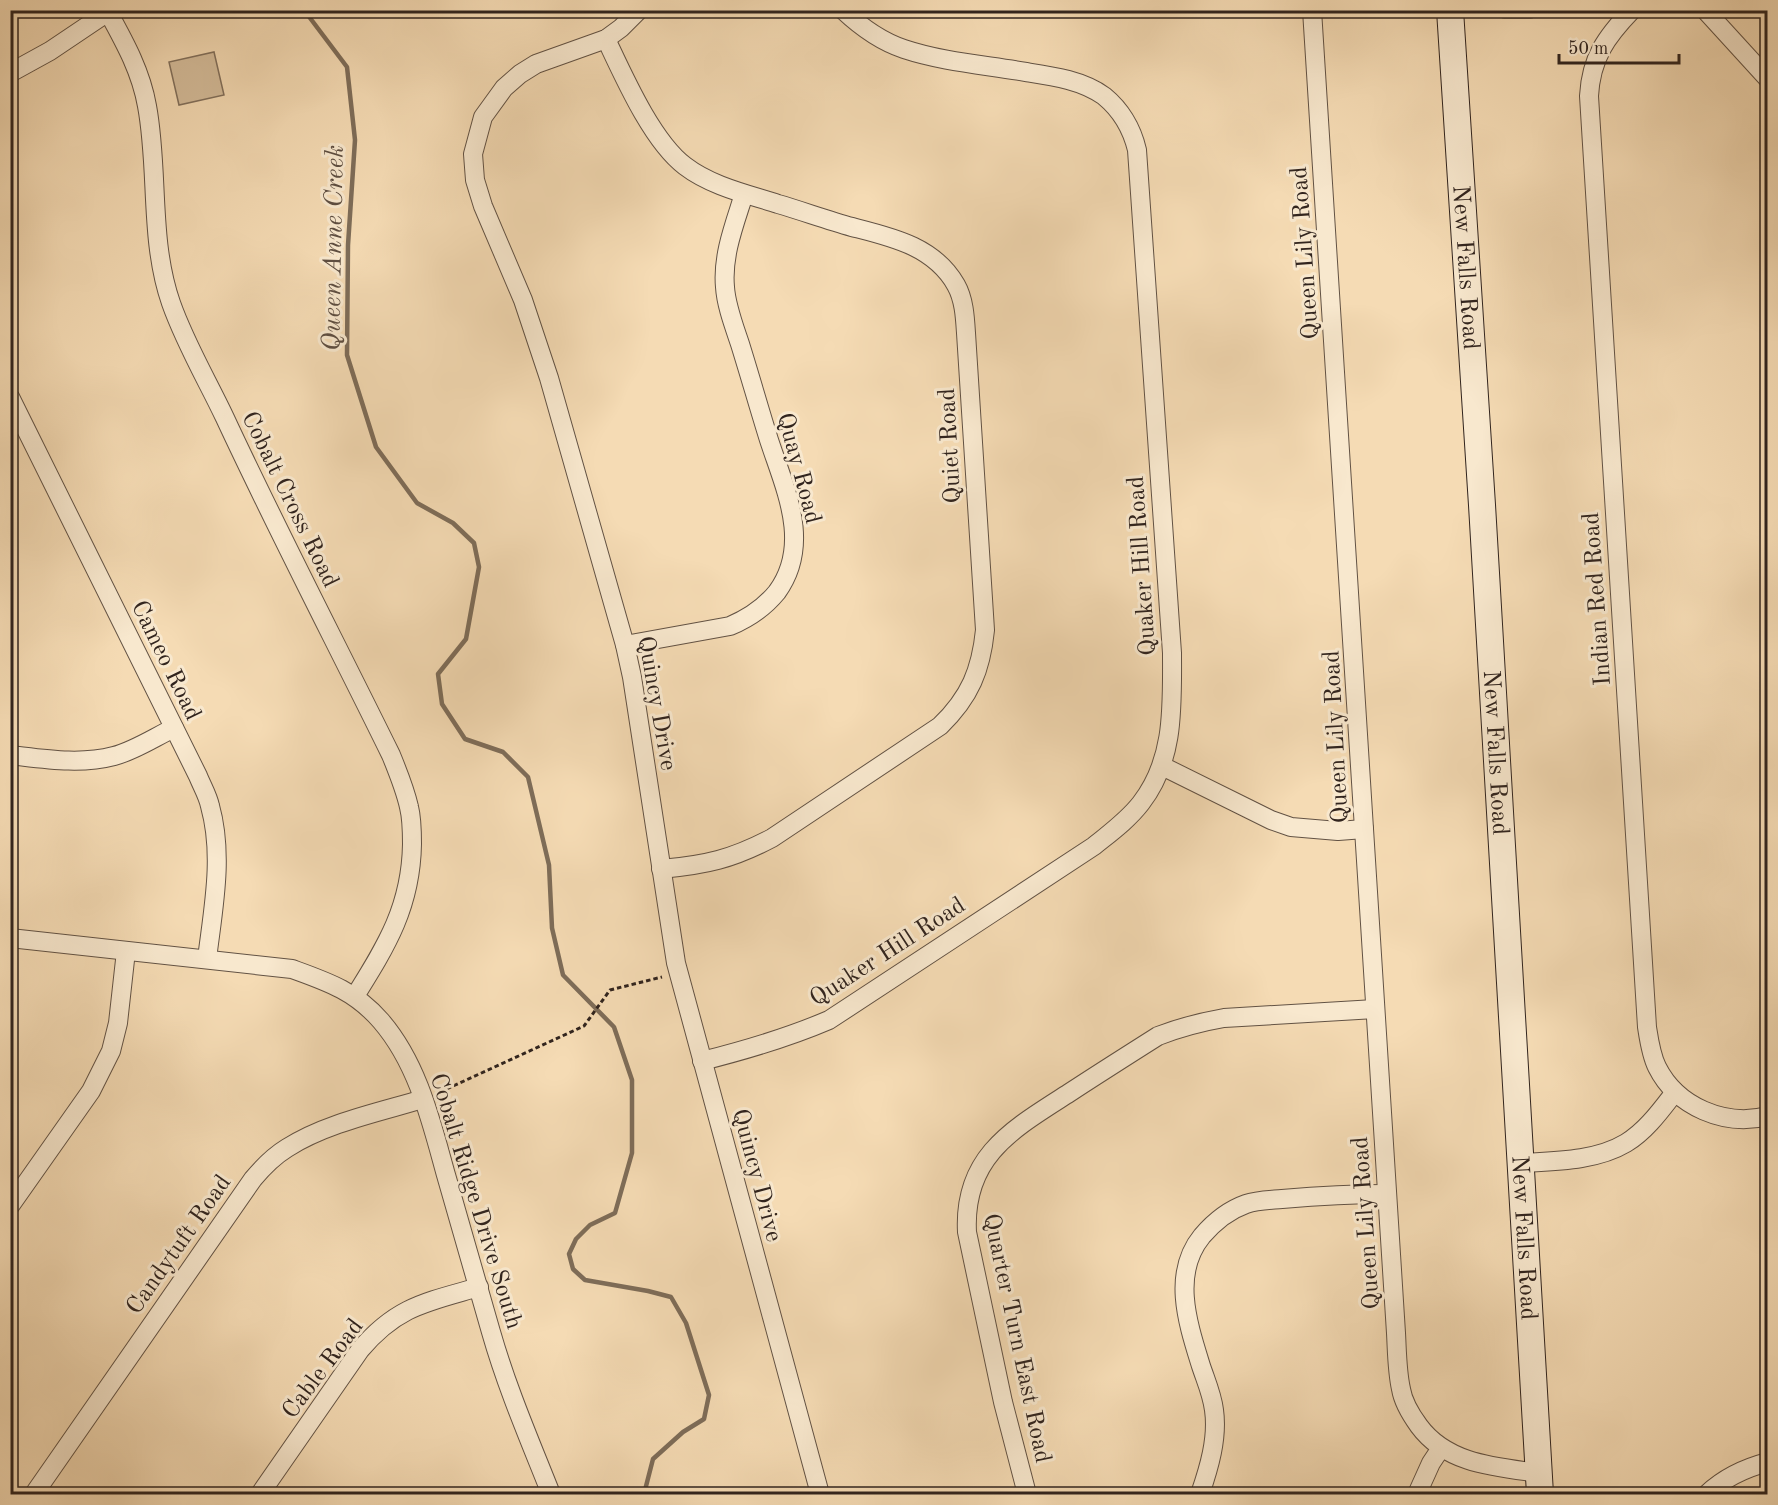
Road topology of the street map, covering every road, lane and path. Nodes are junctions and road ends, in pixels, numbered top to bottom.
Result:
1 (639, 10) edge
2 (843, 10) edge
3 (1312, 10) edge
4 (1450, 10) edge
5 (1532, 10) edge
6 (1632, 10) edge
7 (1705, 10) edge
8 (107, 11) edge
9 (1504, 13) dead end
10 (606, 39) junction
11 (10, 73) edge
12 (1767, 79) edge
13 (744, 194) junction
14 (10, 397) edge
15 (625, 645) junction
16 (174, 728) junction
17 (10, 755) edge
18 (1162, 766) junction
19 (1364, 829) junction
20 (661, 869) junction
21 (10, 938) edge
22 (126, 951) junction
23 (207, 959) junction
24 (679, 973) junction
25 (355, 996) junction
26 (1375, 1009) junction
27 (702, 1061) junction
28 (1675, 1092) junction
29 (423, 1100) junction
30 (1767, 1116) edge
31 (1521, 1163) junction
32 (1387, 1194) junction
33 (10, 1206) edge
34 (479, 1287) junction
35 (1441, 1448) junction
36 (1767, 1462) edge
37 (1540, 1484) edge
38 (34, 1494) edge
39 (260, 1494) edge
40 (551, 1494) edge
41 (820, 1494) edge
42 (1027, 1494) edge
43 (1200, 1494) edge
44 (1417, 1494) edge
45 (1707, 1494) edge

1 - 10 street, Quincy Drive
2 - 18 street, Quaker Hill Road
3 - 19 street, Queen Lily Road
4 - 31 main road, New Falls Road
5 - 9 lane
6 - 28 street, Indian Red Road
7 - 12 street
8 - 11 street
8 - 25 street, Cobalt Cross Road
10 - 13 street, Quiet Road
10 - 15 street, Quincy Drive
13 - 15 street, Quay Road
13 - 20 street, Quiet Road
14 - 16 street, Cameo Road
15 - 20 street, Quincy Drive
16 - 17 street
16 - 23 street, Cameo Road
18 - 19 street
18 - 27 street, Quaker Hill Road
19 - 26 street, Queen Lily Road
20 - 24 street, Quincy Drive
21 - 22 street, Cobalt Ridge Drive South
22 - 23 street, Cobalt Ridge Drive South
22 - 33 street
23 - 25 street, Cobalt Ridge Drive South
24 - 27 street, Quincy Drive
24 - 29 path
25 - 29 street, Cobalt Ridge Drive South
26 - 32 street, Queen Lily Road
26 - 42 street, Quarter Turn East Road
27 - 41 street, Quincy Drive
28 - 30 street, Indian Red Road
28 - 31 street
29 - 34 street, Cobalt Ridge Drive South
29 - 38 street, Candytuft Road
31 - 37 main road, New Falls Road
32 - 35 street, Queen Lily Road
32 - 43 street
34 - 39 street, Cable Road
34 - 40 street, Cobalt Ridge Drive South
35 - 37 street, Queen Lily Road
35 - 44 street
36 - 45 street

